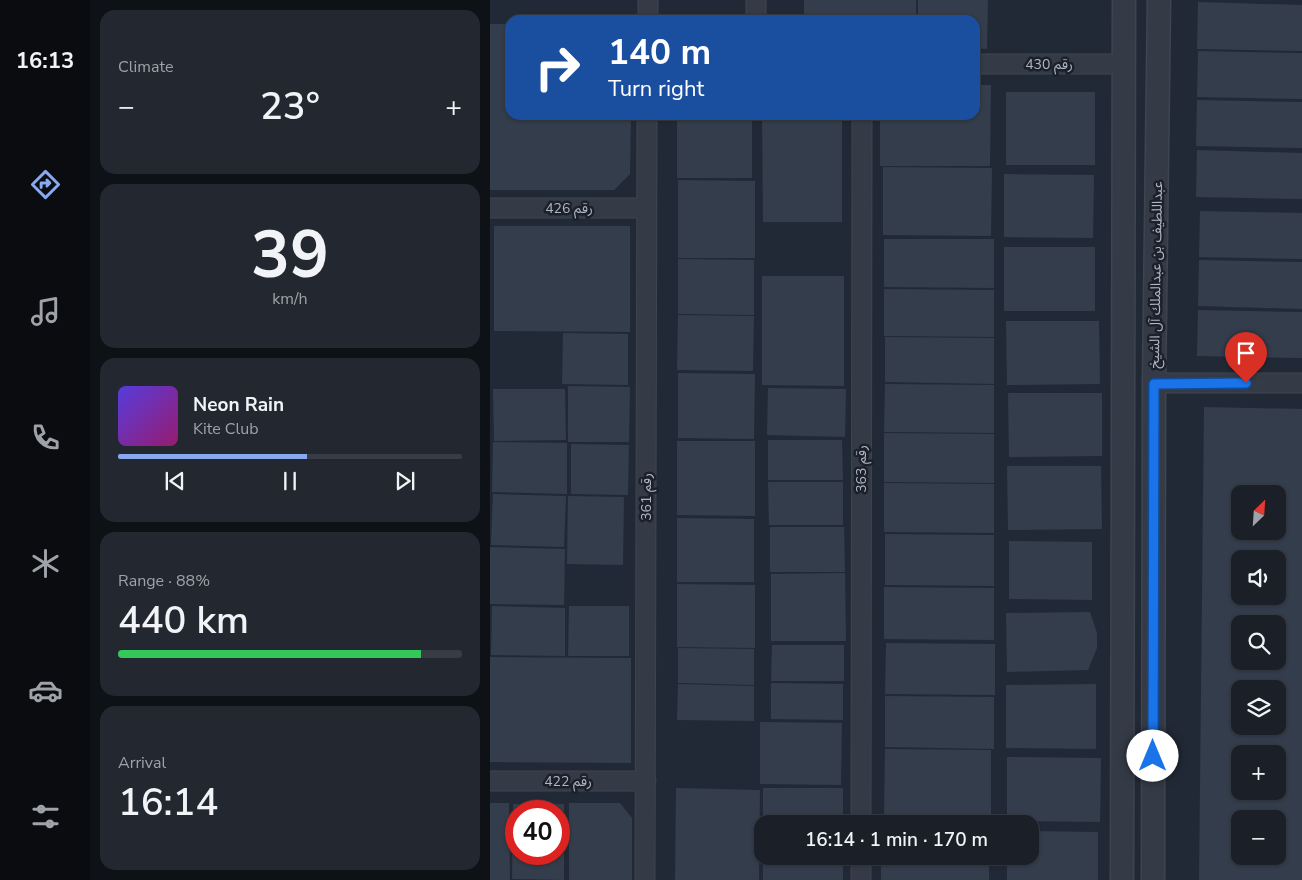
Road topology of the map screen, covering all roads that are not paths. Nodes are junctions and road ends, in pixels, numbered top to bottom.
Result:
1 (648, 0) edge
2 (756, 0) edge
3 (1124, 0) edge
4 (1160, 0) edge
5 (648, 15) edge
6 (756, 15) edge
7 (980, 64) edge
8 (1124, 64) junction
9 (647, 120) edge
10 (862, 120) edge
11 (490, 208) edge
12 (647, 208) junction
13 (1302, 383) edge
14 (1154, 384) junction
15 (490, 781) edge
16 (646, 781) junction
17 (861, 815) edge
18 (861, 865) edge
19 (1122, 876) edge
20 (1153, 876) edge
21 (646, 880) edge
22 (861, 880) edge

1 - 5 street
2 - 6 street
3 - 8 street
4 - 14 street, عبداللطيف بن عبدالملك آل الشيخ
7 - 8 street, رقم 430
8 - 19 street
9 - 12 street, رقم 361
10 - 17 street, رقم 363
11 - 12 street, رقم 426
12 - 16 street, رقم 361
13 - 14 street
14 - 20 street, عبداللطيف بن عبدالملك آل الشيخ
15 - 16 street, رقم 422
16 - 21 street, رقم 361
18 - 22 street
19 - 20 street

